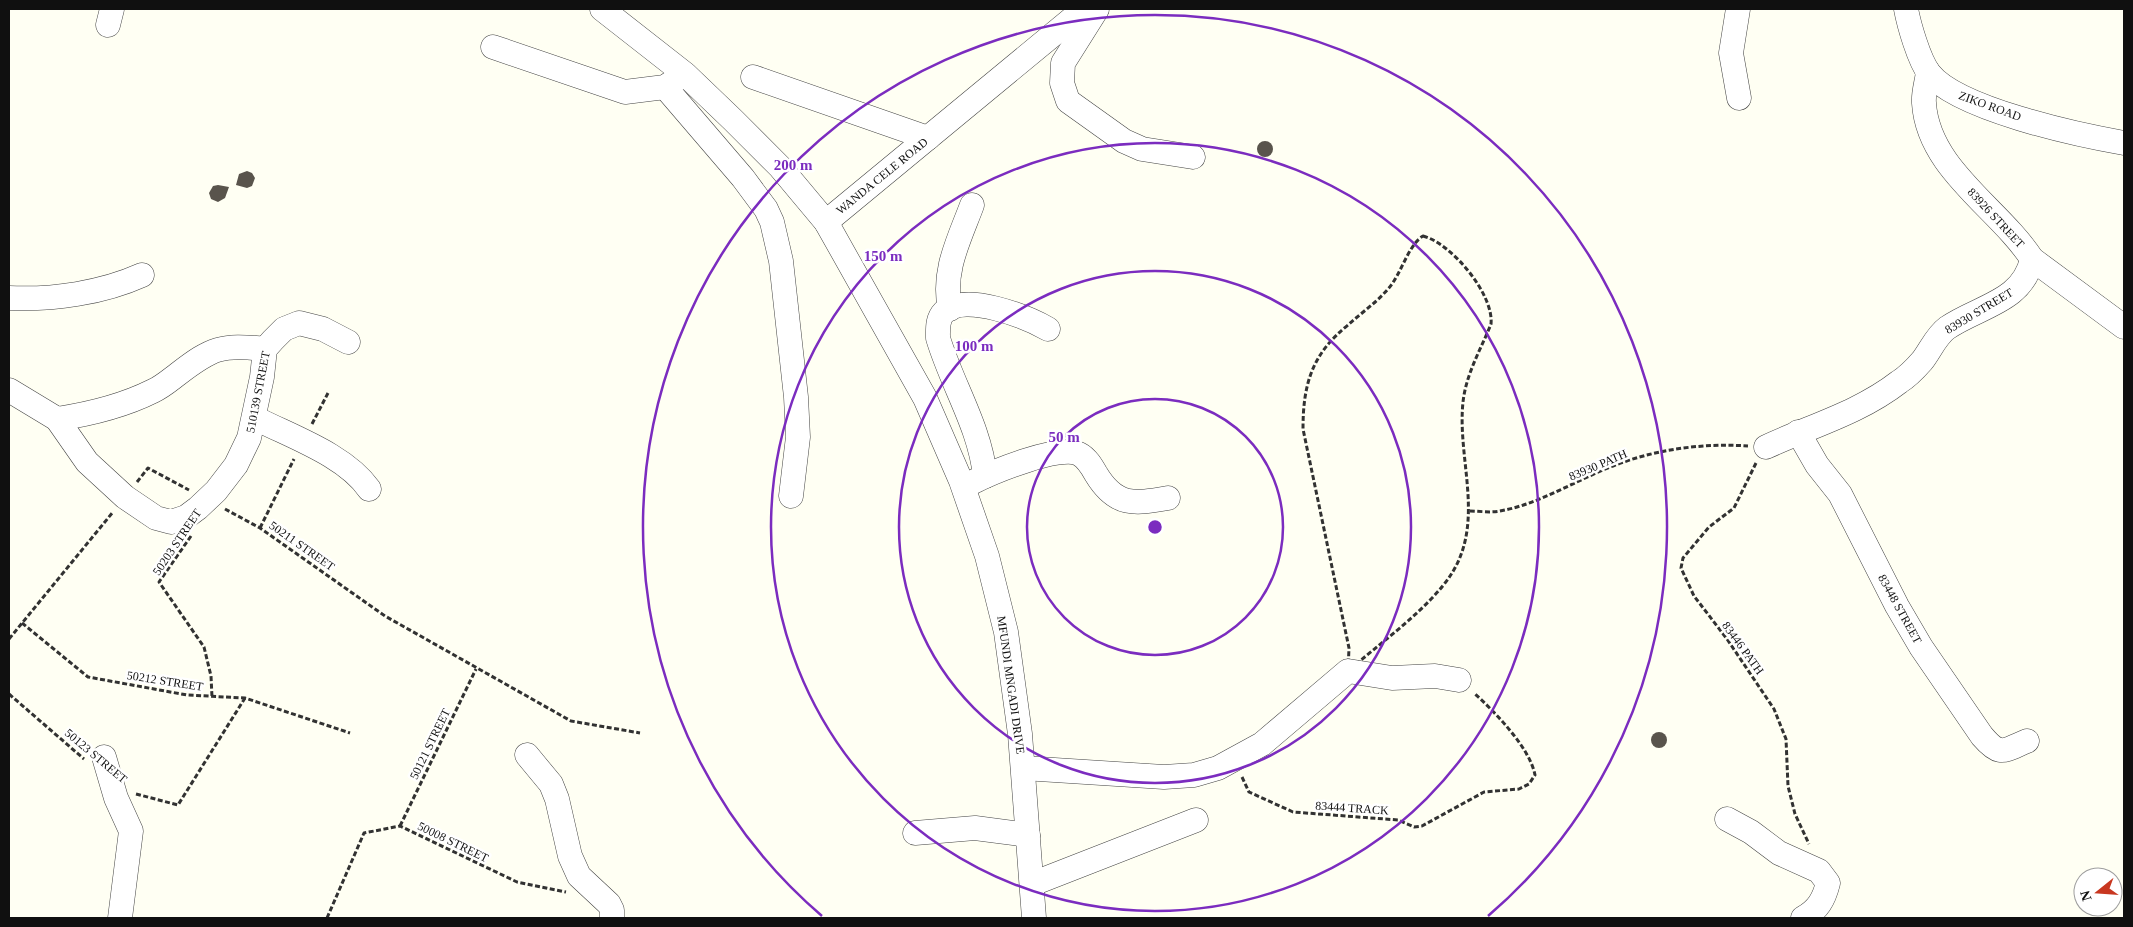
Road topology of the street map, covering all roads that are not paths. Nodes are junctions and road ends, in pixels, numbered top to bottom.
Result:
1 (602, 9) edge
2 (1084, 9) edge
3 (1097, 9) edge
4 (1738, 9) edge
5 (1906, 9) edge
6 (493, 47) dead end
7 (1928, 72) junction
8 (685, 74) junction
9 (753, 77) dead end
10 (665, 87) junction
11 (1739, 98) dead end
12 (928, 138) junction
13 (2124, 143) edge
14 (1193, 157) dead end
15 (972, 205) dead end
16 (826, 222) junction
17 (2032, 259) junction
18 (142, 275) dead end
19 (9, 298) edge
20 (950, 309) junction
21 (2124, 326) edge
22 (1048, 329) dead end
23 (348, 342) dead end
24 (265, 348) junction
25 (9, 390) edge
26 (255, 418) junction
27 (57, 419) junction
28 (1798, 432) junction
29 (1766, 446) road end
30 (986, 476) junction
31 (964, 487) junction
32 (369, 489) dead end
33 (791, 496) dead end
34 (1168, 498) dead end
35 (1459, 680) road end
36 (2027, 741) dead end
37 (527, 755) dead end
38 (104, 756) dead end
39 (1023, 768) junction
40 (1727, 819) dead end
41 (1196, 820) dead end
42 (915, 833) dead end
43 (1028, 835) junction
44 (1032, 884) junction
45 (120, 918) edge
46 (612, 918) edge
47 (1034, 918) edge
48 (1803, 918) edge

1 - 8 street, WANDA CELE ROAD
2 - 12 street, WANDA CELE ROAD
3 - 14 street
4 - 11 street
5 - 7 street, ZIKO ROAD
6 - 10 street
7 - 13 street, ZIKO ROAD
7 - 17 street, 83926 STREET
8 - 10 street
8 - 16 street, WANDA CELE ROAD
9 - 12 street
10 - 33 street
12 - 16 street, WANDA CELE ROAD
15 - 20 street
16 - 31 street, MFUNDI MNGADI DRIVE
17 - 21 street, 83926 STREET
17 - 28 street, 83930 STREET
18 - 19 street
20 - 22 street
20 - 30 street
23 - 24 street, 510139 STREET
24 - 26 street, 510139 STREET
24 - 27 street
25 - 27 street, 510139 STREET
26 - 27 street, 510139 STREET
26 - 32 street
28 - 29 street, 83930 STREET
28 - 36 street, 83448 STREET
30 - 31 street
30 - 34 street
31 - 39 street, MFUNDI MNGADI DRIVE
35 - 39 street
37 - 46 street
38 - 45 street
39 - 43 street, MFUNDI MNGADI DRIVE
40 - 48 street
41 - 44 street
42 - 43 street
43 - 44 street, MFUNDI MNGADI DRIVE
44 - 47 street, MFUNDI MNGADI DRIVE

